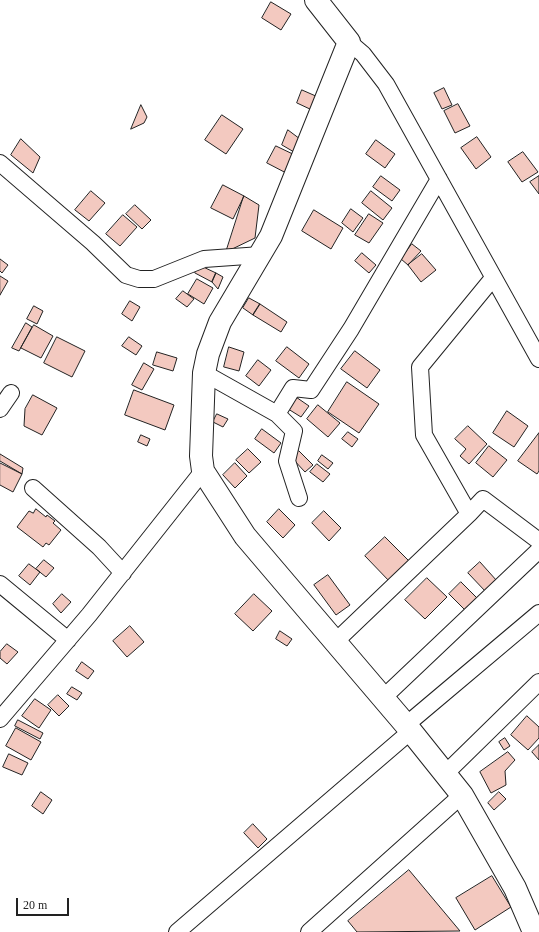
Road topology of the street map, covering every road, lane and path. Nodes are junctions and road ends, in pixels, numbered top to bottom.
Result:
1 (316, 0) edge
2 (349, 42) junction
3 (0, 163) edge
4 (439, 179) junction
5 (261, 255) junction
6 (493, 278) junction
7 (539, 359) edge
8 (204, 373) junction
9 (11, 393) dead end
10 (0, 409) edge
11 (277, 414) junction
12 (203, 471) junction
13 (33, 488) dead end
14 (299, 498) dead end
15 (469, 514) junction
16 (539, 541) edge
17 (539, 550) edge
18 (123, 573) junction
19 (0, 584) edge
20 (539, 613) edge
21 (68, 640) junction
22 (335, 642) junction
23 (539, 682) edge
24 (383, 698) junction
25 (0, 719) edge
26 (408, 728) junction
27 (446, 773) junction
28 (462, 795) junction
29 (528, 930) edge
30 (176, 932) edge
31 (309, 932) edge

1 - 2 street
2 - 4 street
2 - 5 street
3 - 5 street
4 - 6 street
4 - 11 street
5 - 8 street
6 - 7 street
6 - 15 street
8 - 11 street
8 - 12 street
9 - 10 street
11 - 14 street
12 - 18 street
12 - 22 street
13 - 18 street
15 - 16 street
15 - 22 street
17 - 24 street
18 - 21 street
19 - 21 street
20 - 26 street
21 - 25 street
22 - 24 street
23 - 27 street
24 - 26 street
26 - 27 street
26 - 30 street
27 - 28 street
28 - 29 street
28 - 31 street

